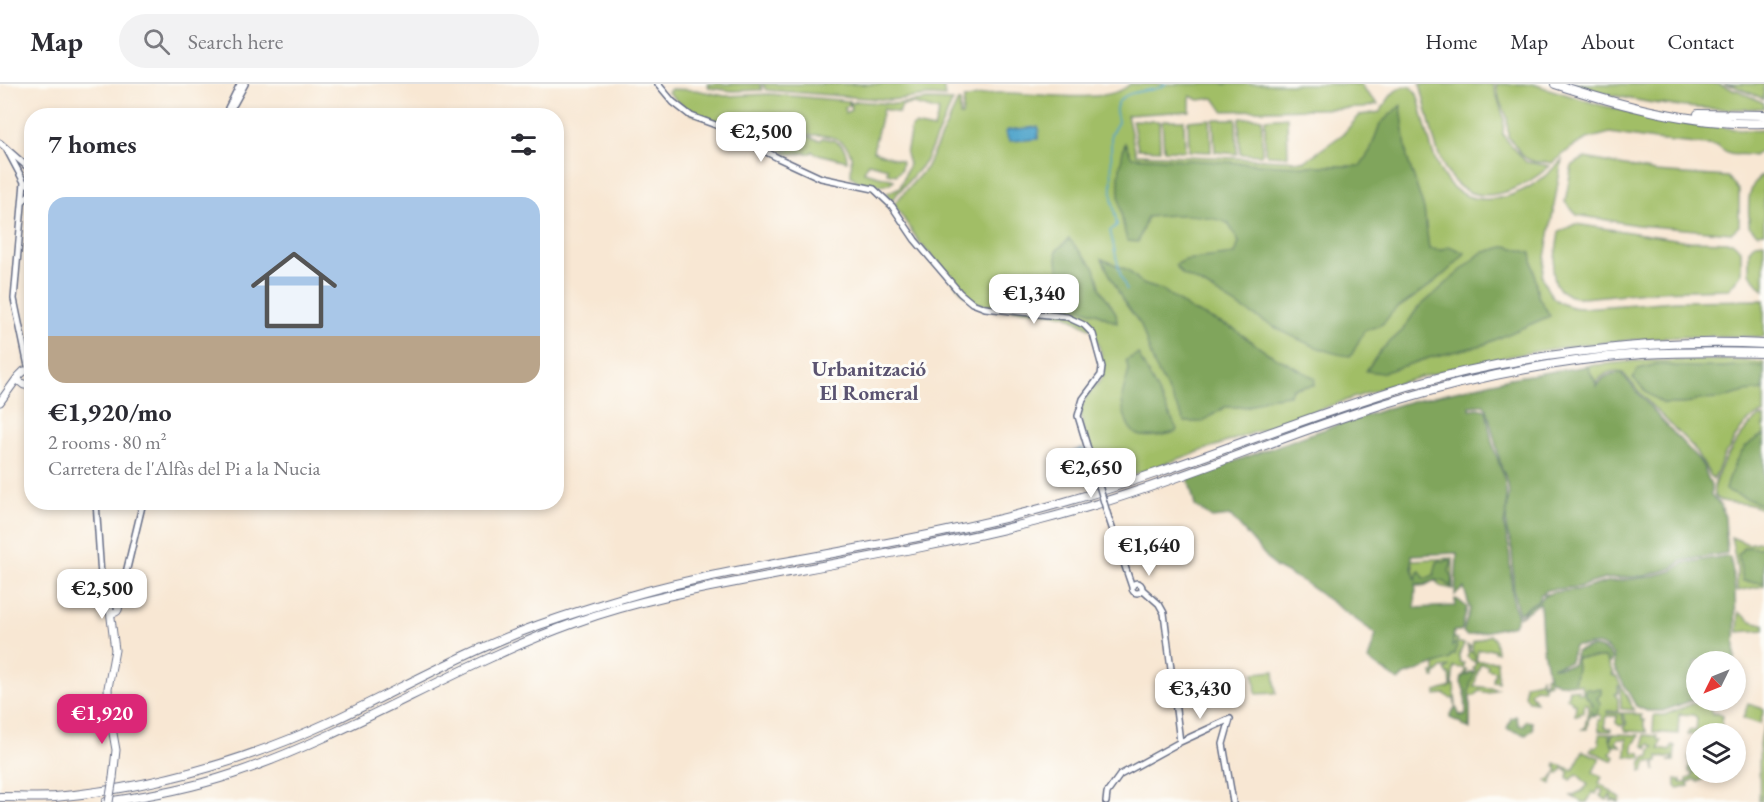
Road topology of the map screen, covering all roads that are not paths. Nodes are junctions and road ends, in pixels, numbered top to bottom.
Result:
1 (241, 84) edge
2 (658, 84) edge
3 (1555, 84) edge
4 (228, 108) edge
5 (230, 108) edge
6 (1652, 110) junction
7 (1764, 115) edge
8 (1764, 123) edge
9 (0, 142) edge
10 (7, 150) junction
11 (24, 164) edge
12 (24, 175) edge
13 (23, 181) junction
14 (22, 203) joint
15 (1764, 342) edge
16 (24, 352) edge
17 (1764, 353) edge
18 (24, 382) edge
19 (2, 399) edge
20 (97, 510) edge
21 (141, 510) edge
22 (1134, 585) junction
23 (1142, 589) junction
24 (114, 605) junction
25 (1180, 742) junction
26 (0, 797) edge
27 (107, 802) edge
28 (1106, 802) edge
29 (1233, 802) edge

1 - 4 street
1 - 5 street
2 - 22 street, bridge
3 - 6 highway
6 - 7 highway
6 - 8 highway
9 - 10 street
10 - 11 street
10 - 13 street
12 - 13 street
13 - 14 street
14 - 16 street
15 - 26 highway
17 - 27 highway
18 - 19 main road
20 - 24 street
21 - 24 street
22 - 23 street
22 - 23 street
23 - 25 street
24 - 27 main road, bridge
25 - 28 street
25 - 29 street

